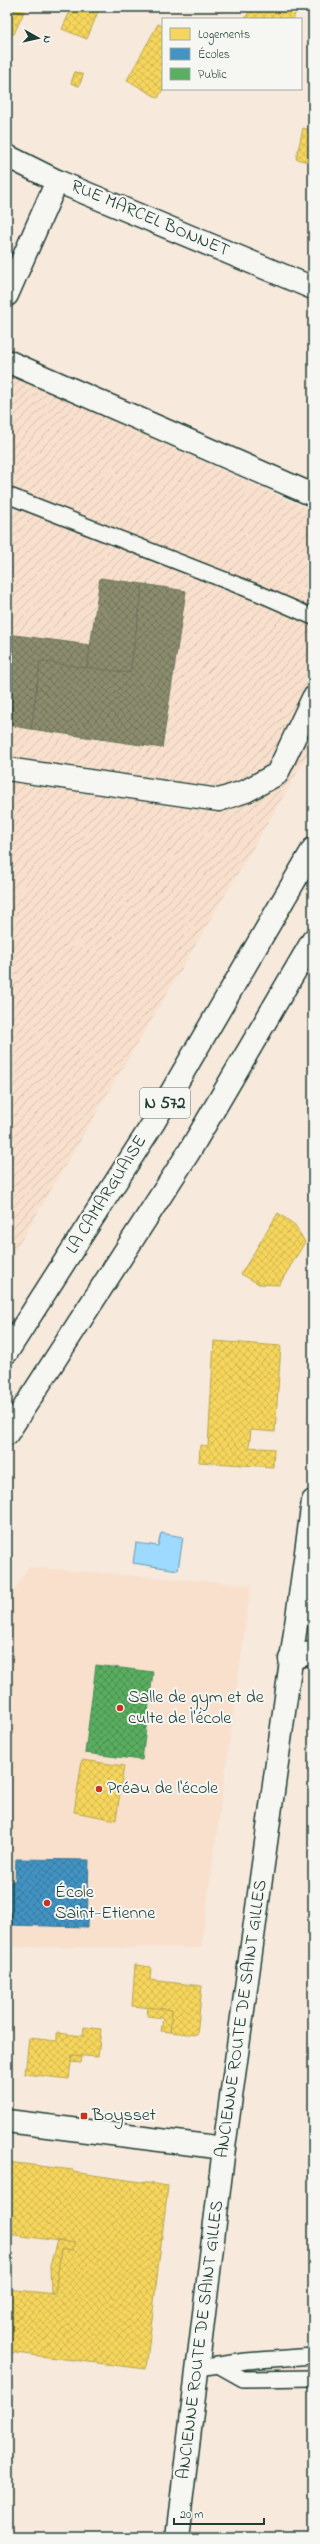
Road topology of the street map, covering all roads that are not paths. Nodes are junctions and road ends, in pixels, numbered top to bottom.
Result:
1 (7, 156) edge
2 (57, 181) junction
3 (313, 288) edge
4 (7, 295) edge
5 (7, 361) edge
6 (7, 495) edge
7 (313, 495) edge
8 (313, 617) edge
9 (313, 698) edge
10 (7, 769) edge
11 (313, 849) edge
12 (313, 940) edge
13 (7, 1352) edge
14 (7, 1434) edge
15 (313, 1502) edge
16 (313, 1652) edge
17 (290, 1659) junction
18 (7, 2122) edge
19 (224, 2148) junction
20 (313, 2356) edge
21 (208, 2367) junction
22 (313, 2378) edge
23 (177, 2537) edge

1 - 2 main road
2 - 3 main road, RUE MARCEL BONNET
2 - 4 main road, RUE MARCEL BONNET
5 - 7 main road
6 - 8 lane
9 - 10 main road
11 - 13 main road, LA CAMARGUAISE / N 572
12 - 14 main road, N 572
15 - 17 main road, ANCIENNE ROUTE DE SAINT GILLES
16 - 17 main road
17 - 19 main road, ANCIENNE ROUTE DE SAINT GILLES
18 - 19 main road
19 - 21 main road, ANCIENNE ROUTE DE SAINT GILLES
20 - 21 lane
21 - 22 lane
21 - 23 main road, ANCIENNE ROUTE DE SAINT GILLES

